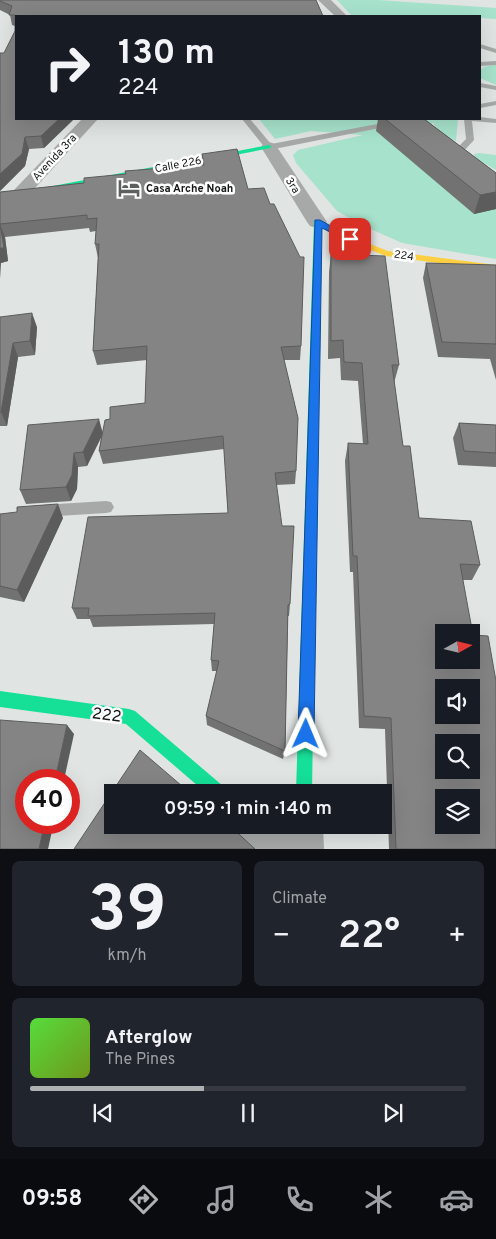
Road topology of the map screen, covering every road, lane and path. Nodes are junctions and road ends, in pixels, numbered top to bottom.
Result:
1 (324, 0) edge
2 (340, 15) edge
3 (481, 46) edge
4 (496, 51) edge
5 (496, 63) edge
6 (481, 64) edge
7 (481, 85) edge
8 (496, 88) edge
9 (496, 103) edge
10 (481, 106) edge
11 (89, 120) edge
12 (247, 120) edge
13 (468, 120) edge
14 (481, 120) edge
15 (414, 121) edge
16 (496, 121) edge
17 (269, 147) junction
18 (457, 152) edge
19 (19, 195) junction
20 (0, 198) edge
21 (318, 222) junction
22 (496, 268) edge
23 (106, 507) dead end
24 (29, 512) edge
25 (0, 699) edge
26 (208, 784) edge
27 (304, 784) edge
28 (264, 834) edge
29 (304, 834) edge
30 (282, 849) edge
31 (303, 849) edge

1 - 2 street
3 - 4 lane
5 - 6 lane
7 - 8 lane
9 - 10 lane
11 - 19 street, Avenida 3ra
12 - 17 lane
13 - 18 lane
14 - 16 lane
15 - 17 lane, Calle 226
17 - 19 street, Calle 226
17 - 21 street, 3ra
19 - 20 street, Calle 226
21 - 22 street, 224
21 - 27 street
23 - 24 lane
25 - 26 street, 222
28 - 30 street
29 - 31 street

